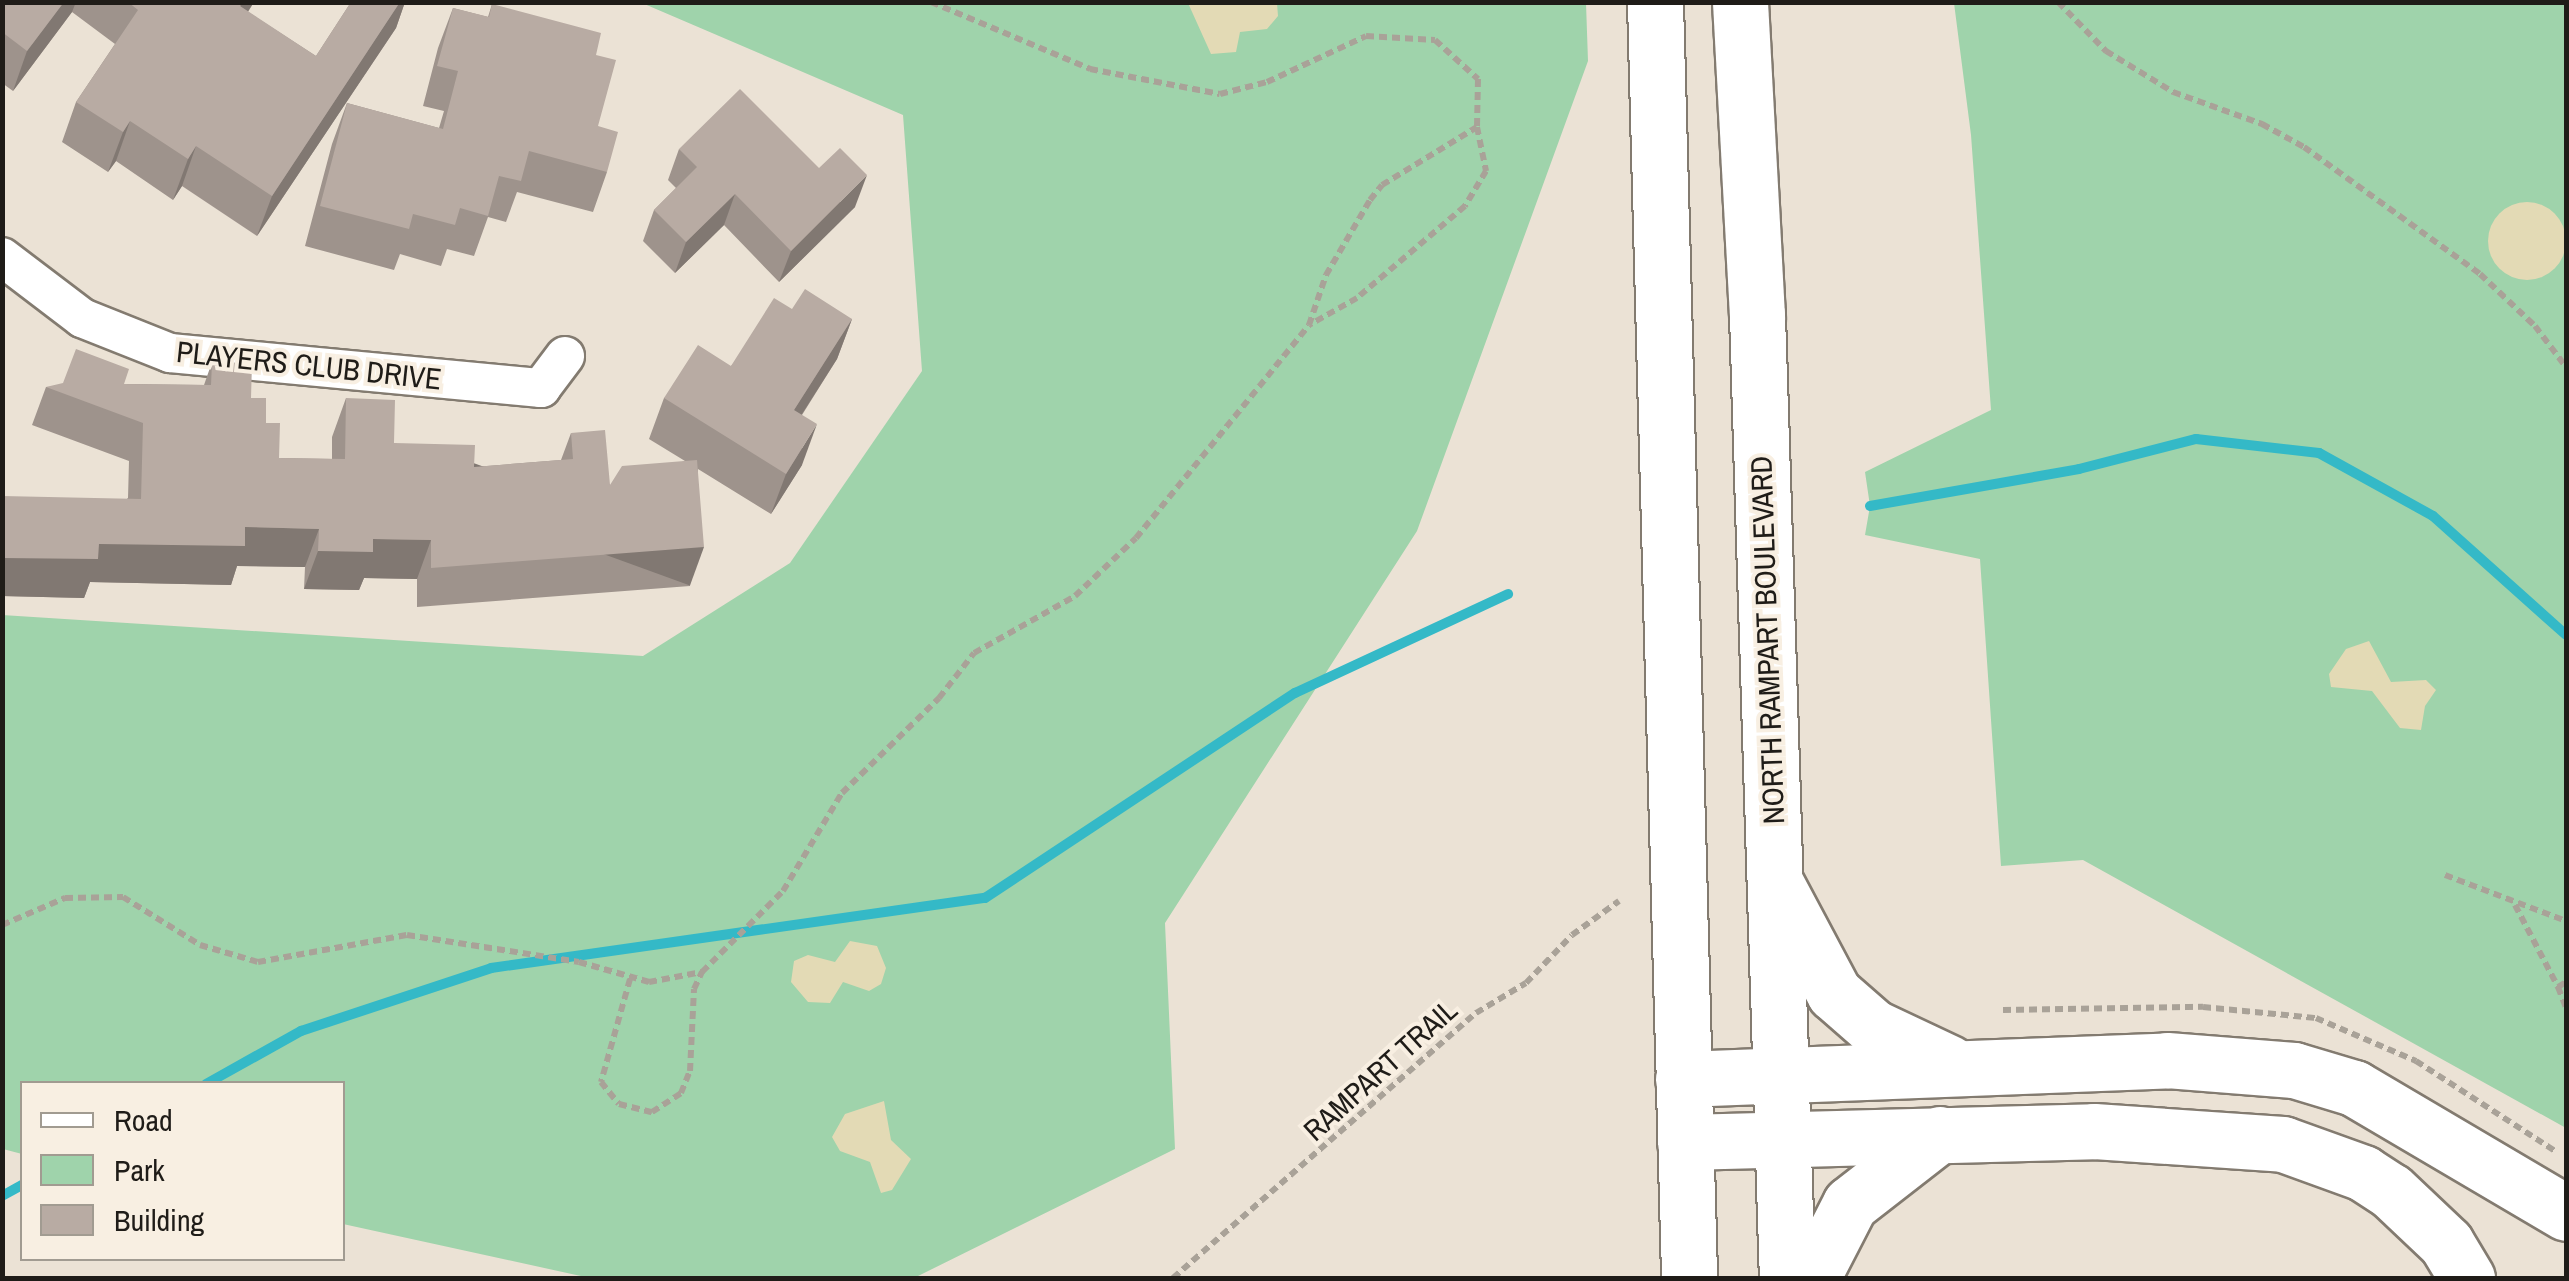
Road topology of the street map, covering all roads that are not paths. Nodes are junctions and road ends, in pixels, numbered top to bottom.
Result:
1 (1655, 2) edge
2 (1740, 2) edge
3 (2, 257) edge
4 (566, 356) dead end
5 (1775, 882) junction
6 (1956, 1067) junction
7 (1782, 1076) junction
8 (1683, 1080) junction
9 (1940, 1134) junction
10 (1784, 1139) junction
11 (1685, 1142) junction
12 (2566, 1213) edge
13 (1689, 1278) edge
14 (1788, 1278) edge
15 (1812, 1278) edge
16 (2467, 1278) edge

1 - 8 main road
2 - 5 main road, NORTH RAMPART BOULEVARD
3 - 4 street, PLAYERS CLUB DRIVE
5 - 6 main road
5 - 7 main road, NORTH RAMPART BOULEVARD
6 - 7 main road
6 - 12 main road
7 - 8 main road
7 - 10 main road, NORTH RAMPART BOULEVARD
8 - 11 main road
9 - 10 main road
9 - 15 main road
9 - 16 main road
10 - 11 main road
10 - 14 main road, NORTH RAMPART BOULEVARD
11 - 13 main road

